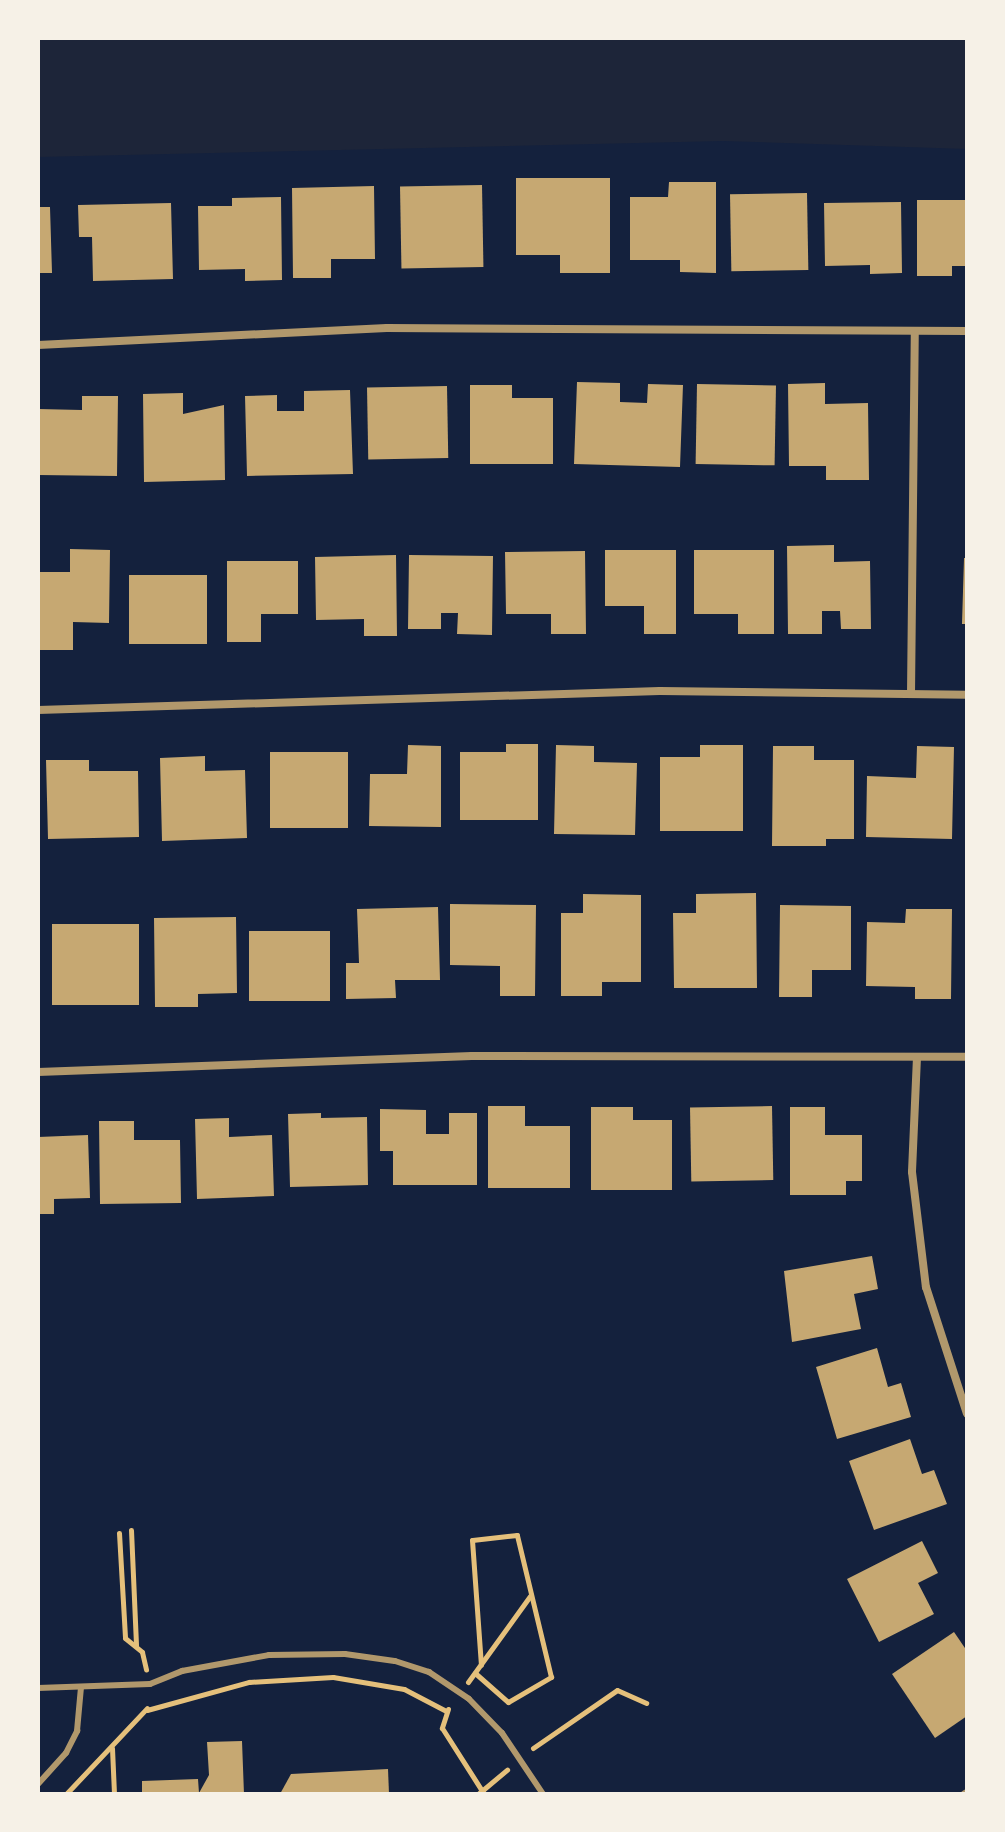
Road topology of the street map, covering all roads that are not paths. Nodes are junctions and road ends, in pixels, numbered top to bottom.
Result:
1 (915, 331) junction
2 (967, 331) edge
3 (38, 345) edge
4 (911, 694) junction
5 (967, 695) edge
6 (38, 710) edge
7 (917, 1057) junction
8 (967, 1057) edge
9 (38, 1072) edge
10 (967, 1414) edge
11 (81, 1687) junction
12 (38, 1688) edge
13 (38, 1784) edge
14 (543, 1794) edge

1 - 2 street
1 - 3 street
1 - 4 street
4 - 5 street
4 - 6 street
7 - 8 street
7 - 9 street
7 - 10 street
11 - 12 lane
11 - 13 lane
11 - 14 lane

